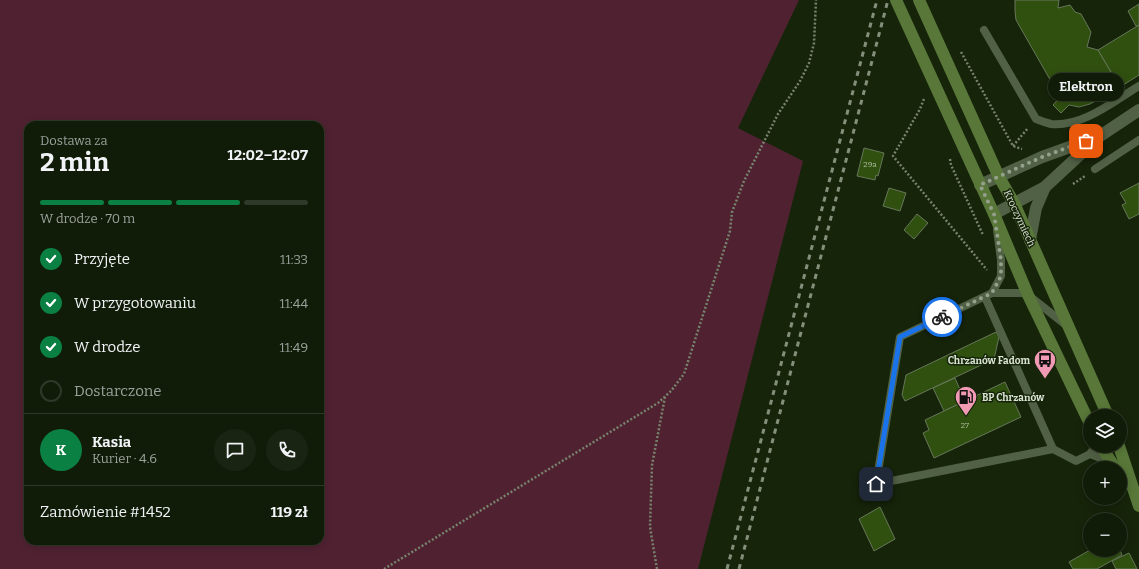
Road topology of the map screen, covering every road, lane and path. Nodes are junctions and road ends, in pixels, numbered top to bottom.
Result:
1 (816, 0) edge
2 (896, 0) edge
3 (919, 0) edge
4 (984, 30) dead end
5 (1139, 86) edge
6 (1139, 110) edge
7 (1036, 120) junction
8 (1100, 136) junction
9 (1139, 140) edge
10 (1013, 146) dead end
11 (1095, 169) dead end
12 (999, 177) junction
13 (980, 185) junction
14 (1045, 187) junction
15 (1014, 203) junction
16 (994, 214) junction
17 (1030, 240) junction
18 (988, 295) junction
19 (1028, 295) junction
20 (1068, 326) junction
21 (665, 396) junction
22 (1083, 409) edge
23 (1105, 409) edge
24 (1053, 449) junction
25 (1121, 453) edge
26 (1090, 454) joint
27 (1105, 461) edge
28 (1127, 486) edge
29 (1137, 502) edge
30 (384, 569) edge
31 (656, 569) edge

1 - 21 path
2 - 13 main road
3 - 12 main road, Kroczymiech
4 - 7 lane
5 - 7 lane
6 - 8 street
7 - 10 path
8 - 12 street
8 - 14 street
9 - 11 lane
12 - 13 street
12 - 15 main road, Kroczymiech
13 - 16 main road
14 - 15 street
14 - 17 street
15 - 16 street
15 - 17 main road, Kroczymiech
16 - 18 lane
16 - 19 main road
17 - 20 main road, Kroczymiech
18 - 19 lane
18 - 24 lane
18 - 24 lane
19 - 20 lane
19 - 22 main road
20 - 23 main road, Kroczymiech
21 - 30 path
21 - 31 path
24 - 26 lane
25 - 29 main road
26 - 27 lane
28 - 29 main road

